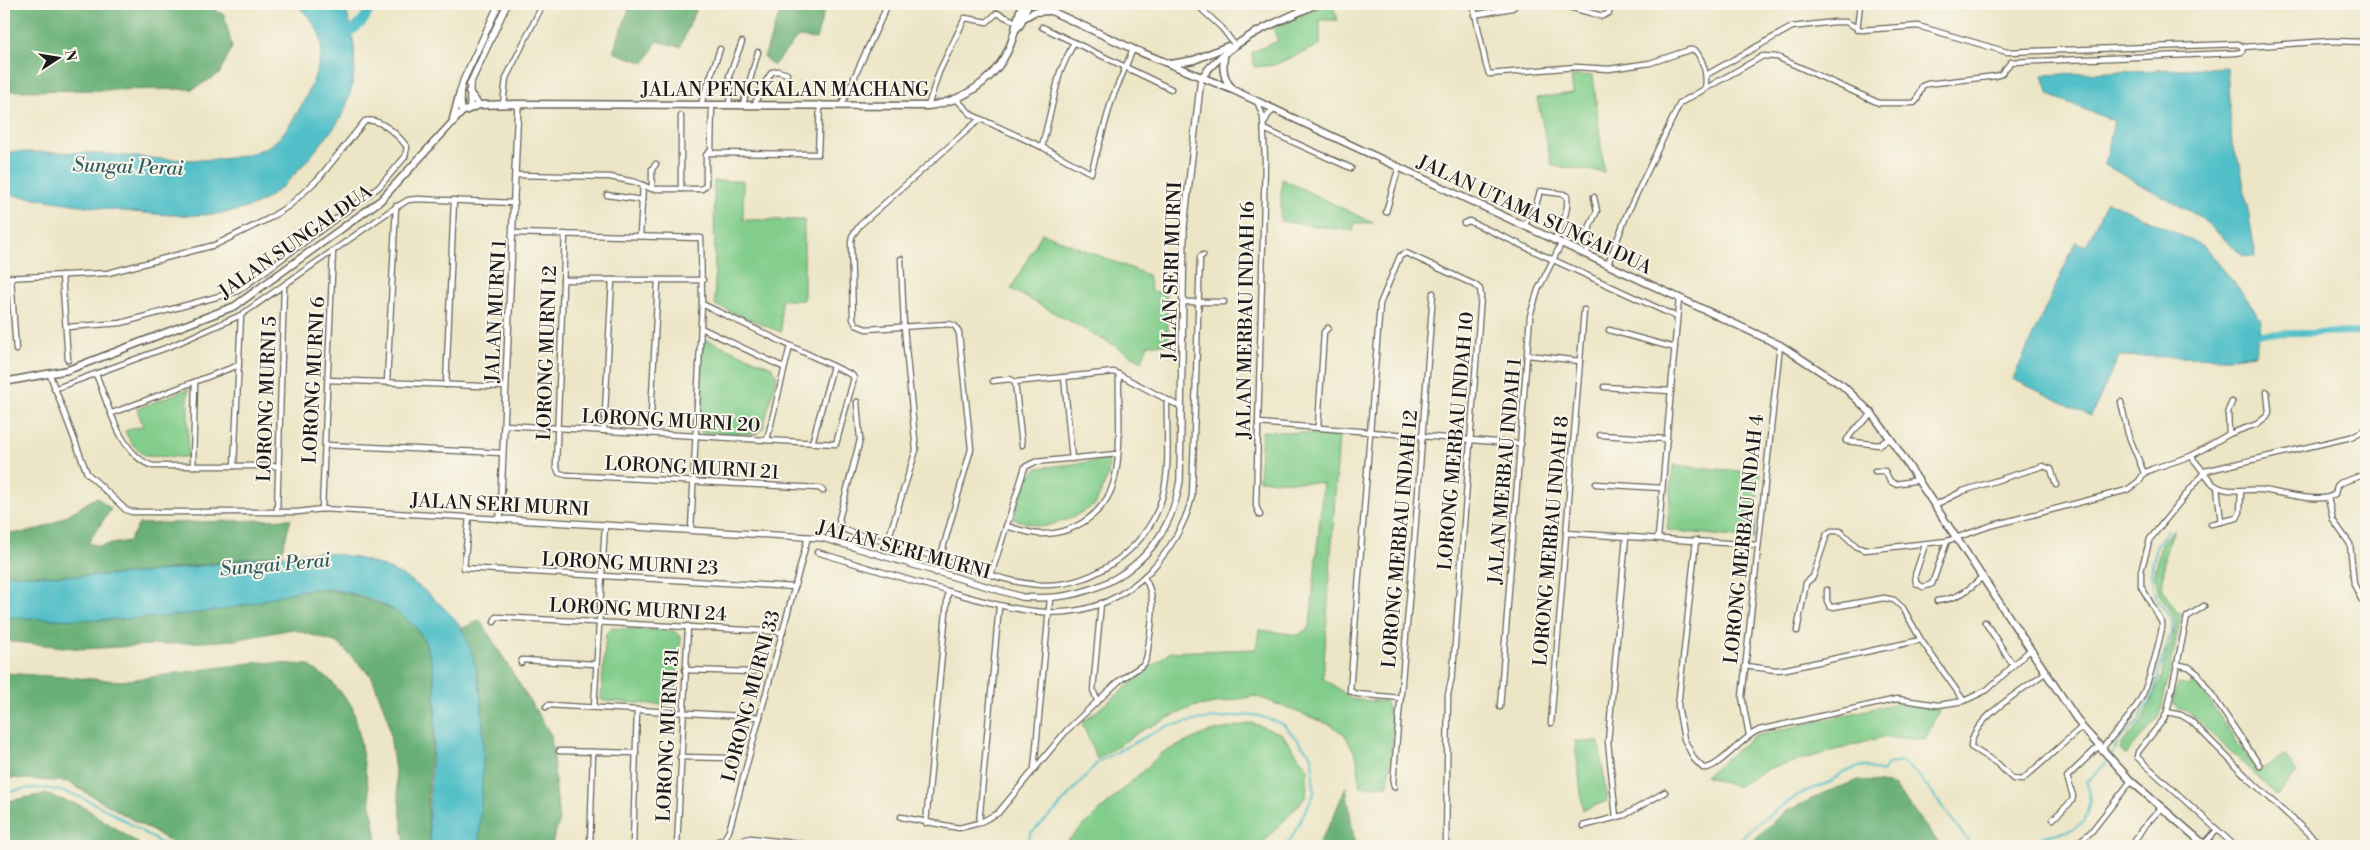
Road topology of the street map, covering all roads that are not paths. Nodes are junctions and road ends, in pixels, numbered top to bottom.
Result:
1 (499, 4) edge
2 (507, 4) edge
3 (543, 4) edge
4 (888, 4) edge
5 (1022, 4) edge
6 (1028, 4) edge
7 (1036, 4) edge
8 (1047, 4) edge
9 (1196, 4) edge
10 (1317, 4) edge
11 (1472, 4) edge
12 (1516, 4) edge
13 (1558, 4) edge
14 (1610, 4) edge
15 (1860, 4) edge
16 (1050, 11) junction
17 (1474, 15) junction
18 (1019, 20) junction
19 (1042, 27) dead end
20 (1857, 30) junction
21 (742, 42) dead end
22 (1074, 42) junction
23 (2366, 42) edge
24 (1234, 44) junction
25 (2243, 47) junction
26 (720, 48) dead end
27 (1133, 49) junction
28 (1225, 51) junction
29 (758, 52) dead end
30 (1170, 65) junction
31 (1125, 66) junction
32 (788, 74) dead end
33 (1706, 76) junction
34 (1201, 78) junction
35 (1171, 88) dead end
36 (1705, 88) junction
37 (1234, 90) junction
38 (460, 92) junction
39 (469, 92) junction
40 (957, 100) junction
41 (1256, 100) junction
42 (503, 104) junction
43 (518, 104) junction
44 (701, 104) junction
45 (712, 104) junction
46 (729, 104) junction
47 (742, 104) junction
48 (755, 104) junction
49 (820, 104) junction
50 (842, 104) junction
51 (479, 105) junction
52 (928, 106) junction
53 (470, 108) junction
54 (1275, 109) junction
55 (462, 112) junction
56 (681, 116) dead end
57 (980, 119) junction
58 (453, 120) junction
59 (1264, 128) junction
60 (1042, 147) junction
61 (708, 153) junction
62 (656, 164) dead end
63 (1399, 166) junction
64 (1351, 168) dead end
65 (516, 175) junction
66 (643, 185) junction
67 (652, 189) junction
68 (681, 189) junction
69 (607, 195) dead end
70 (1594, 197) dead end
71 (454, 200) junction
72 (642, 200) junction
73 (515, 203) junction
74 (396, 206) junction
75 (1386, 212) dead end
76 (1464, 223) dead end
77 (1524, 226) junction
78 (513, 233) junction
79 (565, 234) junction
80 (640, 235) junction
81 (1554, 241) junction
82 (1560, 244) junction
83 (334, 252) junction
84 (1203, 255) dead end
85 (1587, 255) junction
86 (901, 259) dead end
87 (1553, 260) junction
88 (1608, 264) junction
89 (62, 275) junction
90 (11, 277) junction
91 (4, 278) edge
92 (564, 280) junction
93 (612, 280) junction
94 (658, 280) junction
95 (703, 280) junction
96 (244, 287) junction
97 (284, 287) junction
98 (238, 291) junction
99 (1433, 292) dead end
100 (247, 297) junction
101 (1679, 298) junction
102 (1184, 302) junction
103 (1198, 302) junction
104 (1224, 302) dead end
105 (702, 304) junction
106 (1584, 310) dead end
107 (241, 316) junction
108 (1677, 317) junction
109 (66, 327) junction
110 (904, 327) junction
111 (701, 328) junction
112 (1328, 328) dead end
113 (1609, 330) dead end
114 (1780, 345) junction
115 (790, 346) junction
116 (1675, 348) junction
117 (16, 350) dead end
118 (1528, 355) junction
119 (68, 360) dead end
120 (1580, 361) junction
121 (239, 365) junction
122 (833, 366) junction
123 (783, 367) junction
124 (50, 374) junction
125 (96, 374) junction
126 (1118, 374) junction
127 (1064, 377) junction
128 (328, 380) junction
129 (993, 381) dead end
130 (4, 382) edge
131 (195, 382) junction
132 (388, 382) junction
133 (1016, 382) junction
134 (446, 385) junction
135 (1604, 387) dead end
136 (506, 388) junction
137 (54, 389) junction
138 (1671, 391) junction
139 (2267, 392) dead end
140 (1167, 400) junction
141 (857, 402) dead end
142 (2121, 402) dead end
143 (2232, 402) dead end
144 (1181, 407) junction
145 (112, 413) junction
146 (1872, 414) junction
147 (1258, 422) junction
148 (505, 425) junction
149 (1318, 427) junction
150 (558, 428) junction
151 (2366, 430) edge
152 (604, 431) junction
153 (1371, 432) junction
154 (650, 434) junction
155 (2229, 434) junction
156 (1600, 435) dead end
157 (695, 436) junction
158 (1422, 436) junction
159 (1890, 438) junction
160 (767, 440) junction
161 (1471, 440) junction
162 (1667, 440) junction
163 (812, 443) junction
164 (1521, 444) junction
165 (325, 445) junction
166 (1022, 445) dead end
167 (504, 453) junction
168 (1118, 454) junction
169 (2191, 456) junction
170 (1072, 458) junction
171 (192, 466) junction
172 (234, 466) junction
173 (278, 466) junction
174 (1875, 471) dead end
175 (2205, 471) junction
176 (559, 472) joint
177 (2144, 473) junction
178 (2366, 474) edge
179 (1919, 480) junction
180 (693, 482) junction
181 (1596, 484) dead end
182 (2056, 485) dead end
183 (2217, 487) junction
184 (1662, 488) junction
185 (823, 491) dead end
186 (2240, 491) junction
187 (2328, 498) junction
188 (1935, 505) junction
189 (322, 509) junction
190 (277, 512) junction
191 (1260, 515) dead end
192 (469, 517) junction
193 (500, 519) junction
194 (2221, 522) junction
195 (2211, 524) dead end
196 (605, 525) junction
197 (1006, 526) junction
198 (691, 530) junction
199 (1566, 533) junction
200 (1957, 536) junction
201 (808, 537) junction
202 (1626, 537) junction
203 (1658, 538) junction
204 (1696, 540) junction
205 (1947, 541) junction
206 (887, 543) junction
207 (1758, 545) junction
208 (1925, 545) junction
209 (817, 552) dead end
210 (940, 558) junction
211 (936, 572) junction
212 (991, 575) junction
213 (602, 576) junction
214 (1982, 576) junction
215 (1144, 577) junction
216 (795, 587) junction
217 (1827, 590) dead end
218 (948, 591) junction
219 (1050, 599) junction
220 (1937, 601) dead end
221 (1101, 604) junction
222 (2366, 604) edge
223 (2204, 606) dead end
224 (999, 607) junction
225 (1049, 614) junction
226 (494, 622) dead end
227 (599, 622) junction
228 (1985, 622) dead end
229 (688, 626) junction
230 (1798, 631) dead end
231 (783, 632) junction
232 (1921, 640) junction
233 (2030, 650) junction
234 (521, 663) dead end
235 (596, 664) junction
236 (2176, 664) junction
237 (2013, 665) junction
238 (1745, 666) junction
239 (685, 670) junction
240 (753, 672) dead end
241 (2045, 673) junction
242 (1401, 698) junction
243 (1097, 700) junction
244 (1964, 701) junction
245 (546, 707) dead end
246 (594, 707) junction
247 (1500, 708) dead end
248 (637, 710) junction
249 (682, 712) junction
250 (2167, 712) junction
251 (760, 717) junction
252 (1551, 723) dead end
253 (2082, 727) junction
254 (1749, 735) junction
255 (2100, 748) junction
256 (559, 751) dead end
257 (593, 752) junction
258 (636, 753) junction
259 (680, 757) junction
260 (730, 758) dead end
261 (2260, 766) dead end
262 (1034, 770) junction
263 (2131, 781) junction
264 (1394, 787) dead end
265 (1666, 792) dead end
266 (2162, 807) junction
267 (1616, 817) junction
268 (901, 818) dead end
269 (2053, 819) dead end
270 (926, 823) junction
271 (979, 823) junction
272 (1583, 826) dead end
273 (2217, 830) junction
274 (2205, 845) edge
275 (590, 846) edge
276 (633, 846) edge
277 (677, 846) edge
278 (703, 846) edge
279 (722, 846) edge
280 (820, 846) edge
281 (1446, 846) edge
282 (2074, 846) edge
283 (2132, 846) edge
284 (2235, 846) edge
285 (2322, 846) edge

1 - 38 street
2 - 39 street
3 - 42 street
4 - 50 street
5 - 18 main road, JALAN PENGKALAN MACHANG
6 - 18 main road, JALAN PENGKALAN MACHANG
7 - 16 main road, JALAN UTAMA SUNGAI DUA
8 - 16 main road
9 - 24 street
10 - 24 main road
11 - 17 street
12 - 17 street
13 - 14 street
15 - 20 street
16 - 18 main road
16 - 27 main road, JALAN UTAMA SUNGAI DUA
17 - 33 street
18 - 40 main road, JALAN PENGKALAN MACHANG
18 - 52 street
19 - 22 street
20 - 25 street
20 - 33 street
21 - 46 street
22 - 31 street
22 - 60 street
23 - 25 street
24 - 28 main road
24 - 30 main road
25 - 36 street
26 - 44 street
27 - 30 main road, JALAN UTAMA SUNGAI DUA
27 - 31 street
28 - 34 main road
28 - 37 main road
29 - 47 street
30 - 34 main road, JALAN UTAMA SUNGAI DUA
31 - 35 street
31 - 60 street
32 - 48 street
33 - 36 street
34 - 37 main road, JALAN UTAMA SUNGAI DUA
34 - 102 street, JALAN SERI MURNI
36 - 88 street
37 - 41 main road, JALAN UTAMA SUNGAI DUA
38 - 55 street
38 - 58 main road
39 - 51 main road
39 - 53 street
40 - 52 main road, JALAN PENGKALAN MACHANG
40 - 57 street
41 - 54 main road, JALAN UTAMA SUNGAI DUA
41 - 59 street, JALAN MERBAU INDAH 16
42 - 43 main road, JALAN SUNGAI DUA
42 - 51 main road, JALAN SUNGAI DUA
43 - 44 main road, JALAN PENGKALAN MACHANG
43 - 65 street, JALAN MURNI 1
44 - 45 main road, JALAN PENGKALAN MACHANG
45 - 46 main road, JALAN PENGKALAN MACHANG
45 - 61 street
46 - 47 main road, JALAN PENGKALAN MACHANG
47 - 48 main road, JALAN PENGKALAN MACHANG
48 - 49 main road, JALAN PENGKALAN MACHANG
49 - 50 main road, JALAN PENGKALAN MACHANG
49 - 61 street
50 - 52 main road, JALAN PENGKALAN MACHANG
51 - 53 main road, JALAN SUNGAI DUA
53 - 55 main road, JALAN SUNGAI DUA
54 - 59 street
54 - 63 main road, JALAN UTAMA SUNGAI DUA
55 - 58 main road, JALAN SUNGAI DUA
56 - 68 street
57 - 60 street
57 - 110 street
58 - 100 main road, JALAN SUNGAI DUA
59 - 64 street
59 - 147 street, JALAN MERBAU INDAH 16
61 - 68 street
62 - 67 street
63 - 75 street
63 - 77 main road, JALAN UTAMA SUNGAI DUA
65 - 66 street
65 - 73 street, JALAN MURNI 1
66 - 67 street
66 - 72 street
67 - 68 street
69 - 72 street
70 - 85 street
71 - 73 street
71 - 74 street
71 - 134 street
72 - 80 street
73 - 78 street, JALAN MURNI 1
74 - 83 street
74 - 132 street
76 - 87 street
77 - 81 main road, JALAN UTAMA SUNGAI DUA
77 - 81 street
78 - 79 street
78 - 136 street, JALAN MURNI 1
79 - 80 street
79 - 92 street, LORONG MURNI 12
80 - 95 street
81 - 82 main road, JALAN UTAMA SUNGAI DUA
82 - 85 main road, JALAN UTAMA SUNGAI DUA
82 - 87 street, JALAN MERBAU INDAH 1
83 - 97 street
83 - 128 street, LORONG MURNI 6
84 - 103 street
85 - 88 main road, JALAN UTAMA SUNGAI DUA
86 - 110 street
87 - 108 street
87 - 118 street, JALAN MERBAU INDAH 1
88 - 101 main road, JALAN UTAMA SUNGAI DUA
89 - 90 street
89 - 96 street
89 - 109 street
90 - 91 street
90 - 117 street
92 - 93 street
92 - 150 street, LORONG MURNI 12
93 - 94 street
93 - 152 street
94 - 95 street
94 - 154 street
95 - 105 street
96 - 98 street
96 - 100 street
97 - 107 street
97 - 173 street, LORONG MURNI 5
98 - 100 street
98 - 109 street
99 - 158 street, LORONG MERBAU INDAH 12
100 - 124 main road, JALAN SUNGAI DUA
101 - 108 street
101 - 114 main road, JALAN UTAMA SUNGAI DUA
102 - 103 street
102 - 144 street, JALAN SERI MURNI
103 - 104 street
103 - 215 street
105 - 111 street
105 - 115 street
106 - 120 street, LORONG MERBAU INDAH 8
107 - 121 street
107 - 125 street
108 - 116 street
109 - 119 street
110 - 206 street
110 - 210 street
111 - 123 street
111 - 157 street
112 - 149 street
113 - 116 street
114 - 146 main road, JALAN UTAMA SUNGAI DUA
114 - 207 street, LORONG MERBAU INDAH 4
115 - 122 street
115 - 123 street
116 - 138 street
118 - 120 street
118 - 164 street, JALAN MERBAU INDAH 1
120 - 199 street, LORONG MERBAU INDAH 8
121 - 131 street
121 - 172 street
122 - 163 street
122 - 163 street, LORONG MURNI 20
123 - 160 street
124 - 130 main road, JALAN SUNGAI DUA
124 - 137 street
125 - 137 street
125 - 145 street
126 - 127 street
126 - 140 street
126 - 168 street
127 - 133 street
127 - 170 street
128 - 132 street
128 - 165 street, LORONG MURNI 6
129 - 133 street
131 - 145 street
131 - 171 street
132 - 134 street
133 - 166 street
134 - 136 street
135 - 138 street
136 - 148 street, JALAN MURNI 1
137 - 190 street, JALAN SERI MURNI
138 - 162 street
139 - 155 street
140 - 144 street
140 - 212 street
141 - 206 street
142 - 177 street
143 - 155 street
144 - 219 street, JALAN SERI MURNI
145 - 171 street
146 - 159 main road, JALAN UTAMA SUNGAI DUA
146 - 159 street
147 - 149 street
147 - 191 street, JALAN MERBAU INDAH 16
148 - 150 street, LORONG MURNI 20
148 - 167 street, JALAN MURNI 1
149 - 153 street
150 - 152 street, LORONG MURNI 20
150 - 176 street, LORONG MURNI 12
151 - 175 street
152 - 154 street, LORONG MURNI 20
153 - 158 street
153 - 161 street, LORONG MERBAU INDAH 10
153 - 242 street
154 - 157 street, LORONG MURNI 20
155 - 169 street
156 - 162 street
157 - 160 street, LORONG MURNI 20
157 - 180 street
158 - 161 street
158 - 242 street, LORONG MERBAU INDAH 12
159 - 179 main road, JALAN UTAMA SUNGAI DUA
160 - 163 street, LORONG MURNI 20
161 - 164 street
161 - 281 street, LORONG MERBAU INDAH 10
162 - 184 street
164 - 247 street, JALAN MERBAU INDAH 1
165 - 167 street
165 - 189 street, LORONG MURNI 6
167 - 193 street, JALAN MURNI 1
168 - 170 street
168 - 197 street
169 - 175 street
169 - 177 street
170 - 197 street
171 - 172 street
172 - 173 street
173 - 190 street, LORONG MURNI 5
174 - 179 street
175 - 183 street
175 - 255 street
176 - 180 street, LORONG MURNI 21
177 - 200 street
178 - 187 street
179 - 188 main road, JALAN UTAMA SUNGAI DUA
180 - 185 street, LORONG MURNI 21
180 - 198 street
181 - 184 street
182 - 188 street
183 - 186 street
183 - 194 street
184 - 203 street
186 - 187 street
186 - 194 street
187 - 222 street
188 - 200 main road, JALAN UTAMA SUNGAI DUA
189 - 190 street, JALAN SERI MURNI
189 - 192 street, JALAN SERI MURNI
192 - 193 street, JALAN SERI MURNI
192 - 213 street, LORONG MURNI 23
193 - 196 street, JALAN SERI MURNI
194 - 195 street
196 - 198 street, JALAN SERI MURNI
196 - 213 street
197 - 212 street
198 - 201 street, JALAN SERI MURNI
199 - 202 street
199 - 252 street, LORONG MERBAU INDAH 8
200 - 205 street
200 - 214 main road, JALAN UTAMA SUNGAI DUA
201 - 211 street, JALAN SERI MURNI
201 - 216 street, LORONG MURNI 33
202 - 203 street
202 - 267 street
203 - 204 street
204 - 207 street
204 - 254 street
205 - 208 street
205 - 208 street
206 - 210 street
207 - 238 street, LORONG MERBAU INDAH 4
208 - 230 street
209 - 218 street
210 - 211 street
210 - 212 street
211 - 219 street, JALAN SERI MURNI
213 - 216 street, LORONG MURNI 23
213 - 227 street
214 - 220 street
214 - 233 main road, JALAN UTAMA SUNGAI DUA
215 - 221 street
215 - 243 street
216 - 231 street, LORONG MURNI 33
217 - 232 street
218 - 224 street
218 - 270 street
219 - 225 street
221 - 225 street
221 - 243 street
223 - 236 street
224 - 225 street
224 - 271 street
225 - 262 street
226 - 227 street, LORONG MURNI 24
227 - 229 street, LORONG MURNI 24
227 - 235 street
228 - 237 street
229 - 231 street, LORONG MURNI 24
229 - 239 street, LORONG MURNI 31
231 - 251 street, LORONG MURNI 33
232 - 238 street
232 - 244 street
233 - 237 street
233 - 241 main road, JALAN UTAMA SUNGAI DUA
234 - 235 street
235 - 246 street
236 - 250 street
236 - 261 street
237 - 244 street
238 - 254 street, LORONG MERBAU INDAH 4
239 - 240 street
239 - 249 street, LORONG MURNI 31
241 - 253 main road, JALAN UTAMA SUNGAI DUA
241 - 253 street
242 - 264 street, LORONG MERBAU INDAH 12
243 - 262 street
244 - 254 street
245 - 246 street
246 - 248 street
248 - 249 street
248 - 258 street
249 - 251 street
249 - 259 street, LORONG MURNI 31
250 - 273 street
250 - 285 street
251 - 278 street, LORONG MURNI 33
253 - 255 main road, JALAN UTAMA SUNGAI DUA
255 - 263 main road, JALAN UTAMA SUNGAI DUA
255 - 269 street
256 - 257 street
257 - 258 street
257 - 275 street
258 - 276 street
259 - 260 street
259 - 277 street, LORONG MURNI 31
262 - 271 street
263 - 266 main road, JALAN UTAMA SUNGAI DUA
263 - 282 street
265 - 267 street
266 - 274 main road, JALAN UTAMA SUNGAI DUA
266 - 283 street
267 - 272 street
268 - 270 street
270 - 271 street
273 - 274 street
273 - 284 street
279 - 280 street

